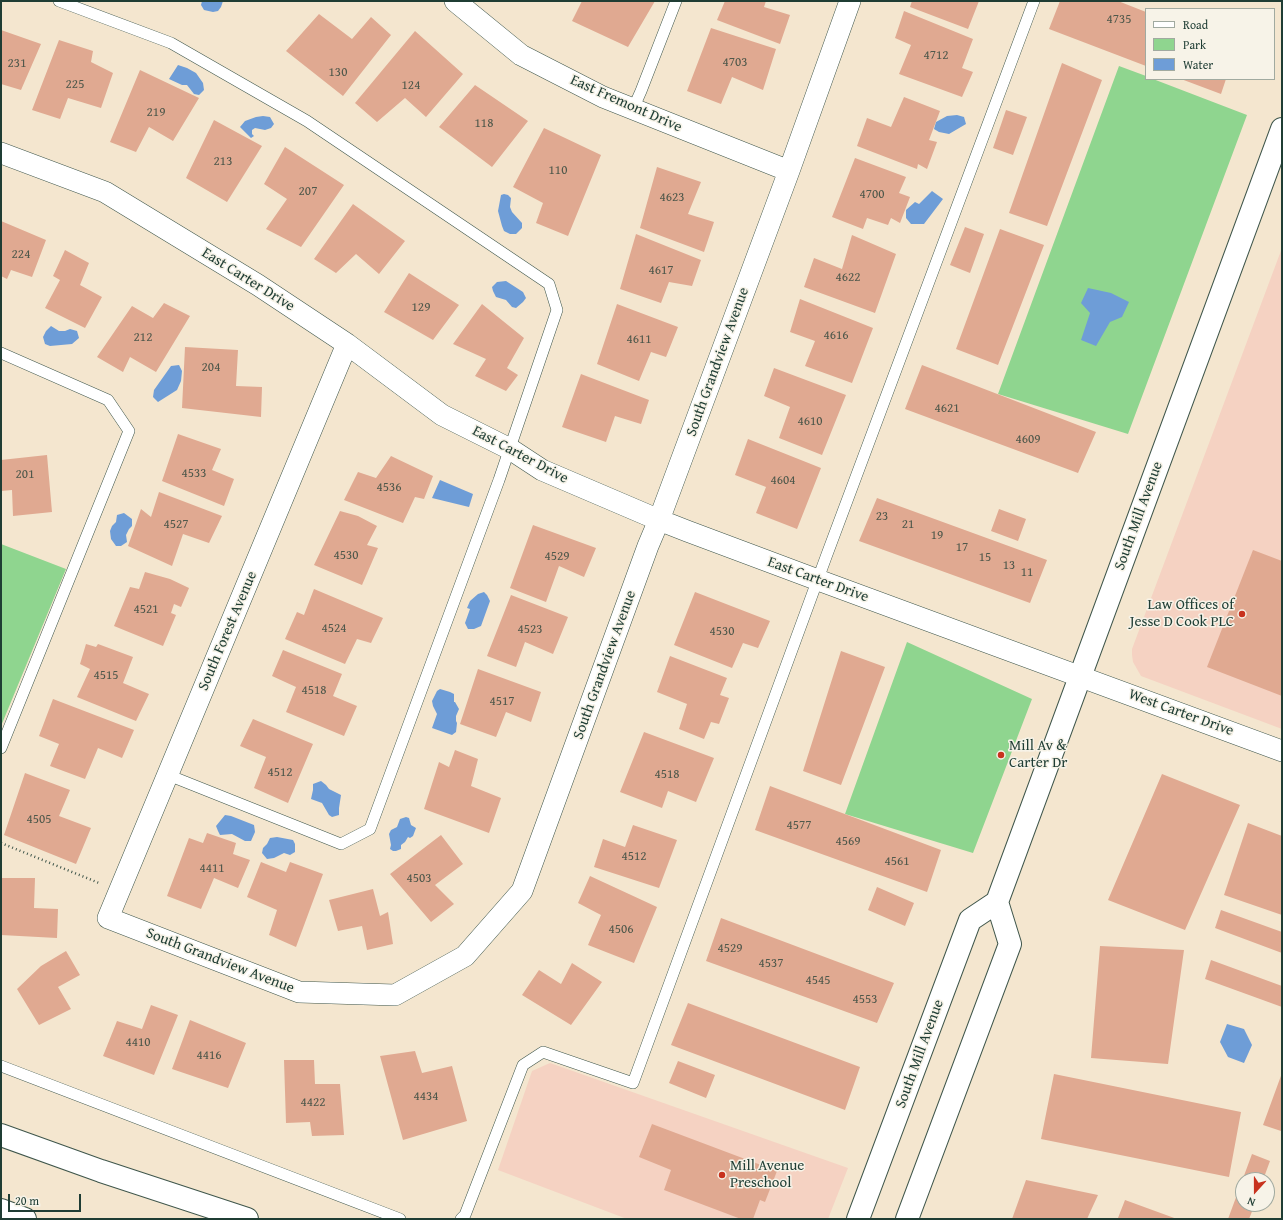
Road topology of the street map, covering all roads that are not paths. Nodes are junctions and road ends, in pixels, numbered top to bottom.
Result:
1 (59, 1) edge
2 (455, 1) edge
3 (676, 1) edge
4 (850, 1) edge
5 (1034, 1) edge
6 (633, 109) junction
7 (1282, 129) edge
8 (1, 153) edge
9 (789, 171) junction
10 (347, 344) junction
11 (1, 353) edge
12 (510, 450) junction
13 (659, 520) junction
14 (818, 580) junction
15 (1080, 676) junction
16 (1, 748) edge
17 (1282, 751) edge
18 (168, 775) junction
19 (997, 902) junction
20 (108, 918) joint
21 (1, 1066) edge
22 (1, 1135) edge
23 (1, 1210) edge
24 (25, 1219) edge
25 (248, 1219) edge
26 (400, 1219) edge
27 (461, 1219) edge
28 (858, 1219) edge
29 (907, 1219) edge

1 - 12 lane
2 - 6 street, East Fremont Drive
3 - 6 lane
4 - 9 street, South Grandview Avenue
5 - 14 lane
6 - 9 street, East Fremont Drive
7 - 15 main road, South Mill Avenue
8 - 10 street, East Carter Drive
9 - 13 street, South Grandview Avenue
10 - 12 street, East Carter Drive
10 - 18 street, South Forest Avenue
11 - 16 lane
12 - 13 street, East Carter Drive
12 - 18 lane
13 - 14 street, East Carter Drive
13 - 20 street, South Grandview Avenue
14 - 15 street, East Carter Drive
14 - 27 lane
15 - 17 street, West Carter Drive
15 - 19 main road, South Mill Avenue
18 - 20 street, South Forest Avenue
19 - 28 main road, South Mill Avenue
19 - 29 main road
21 - 26 lane
22 - 25 main road
23 - 24 main road

